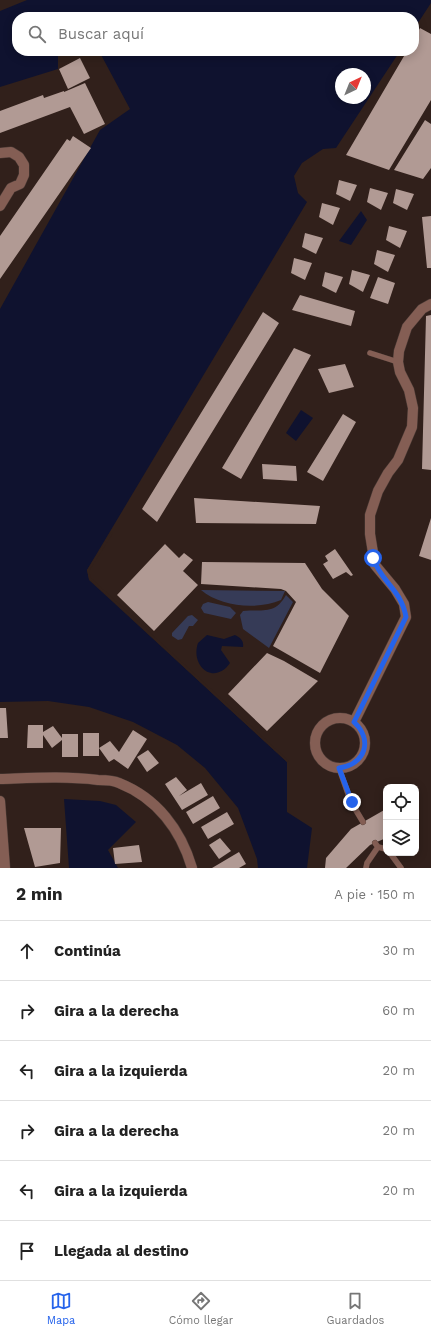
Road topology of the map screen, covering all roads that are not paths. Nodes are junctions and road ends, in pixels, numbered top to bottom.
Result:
1 (0, 153) edge
2 (0, 188) edge
3 (11, 188) junction
4 (0, 206) edge
5 (431, 304) edge
6 (370, 352) dead end
7 (398, 362) junction
8 (354, 722) junction
9 (339, 768) junction
10 (0, 779) edge
11 (0, 801) edge
12 (362, 822) dead end
13 (383, 848) edge
14 (392, 856) edge
15 (5, 868) edge
16 (192, 868) edge
17 (366, 868) edge
18 (401, 868) edge

1 - 3 street
2 - 3 street
3 - 4 street
5 - 7 street
6 - 7 lane
7 - 8 street
8 - 9 street
8 - 9 street
9 - 12 lane
10 - 16 street
11 - 15 street
13 - 17 lane
14 - 18 lane

